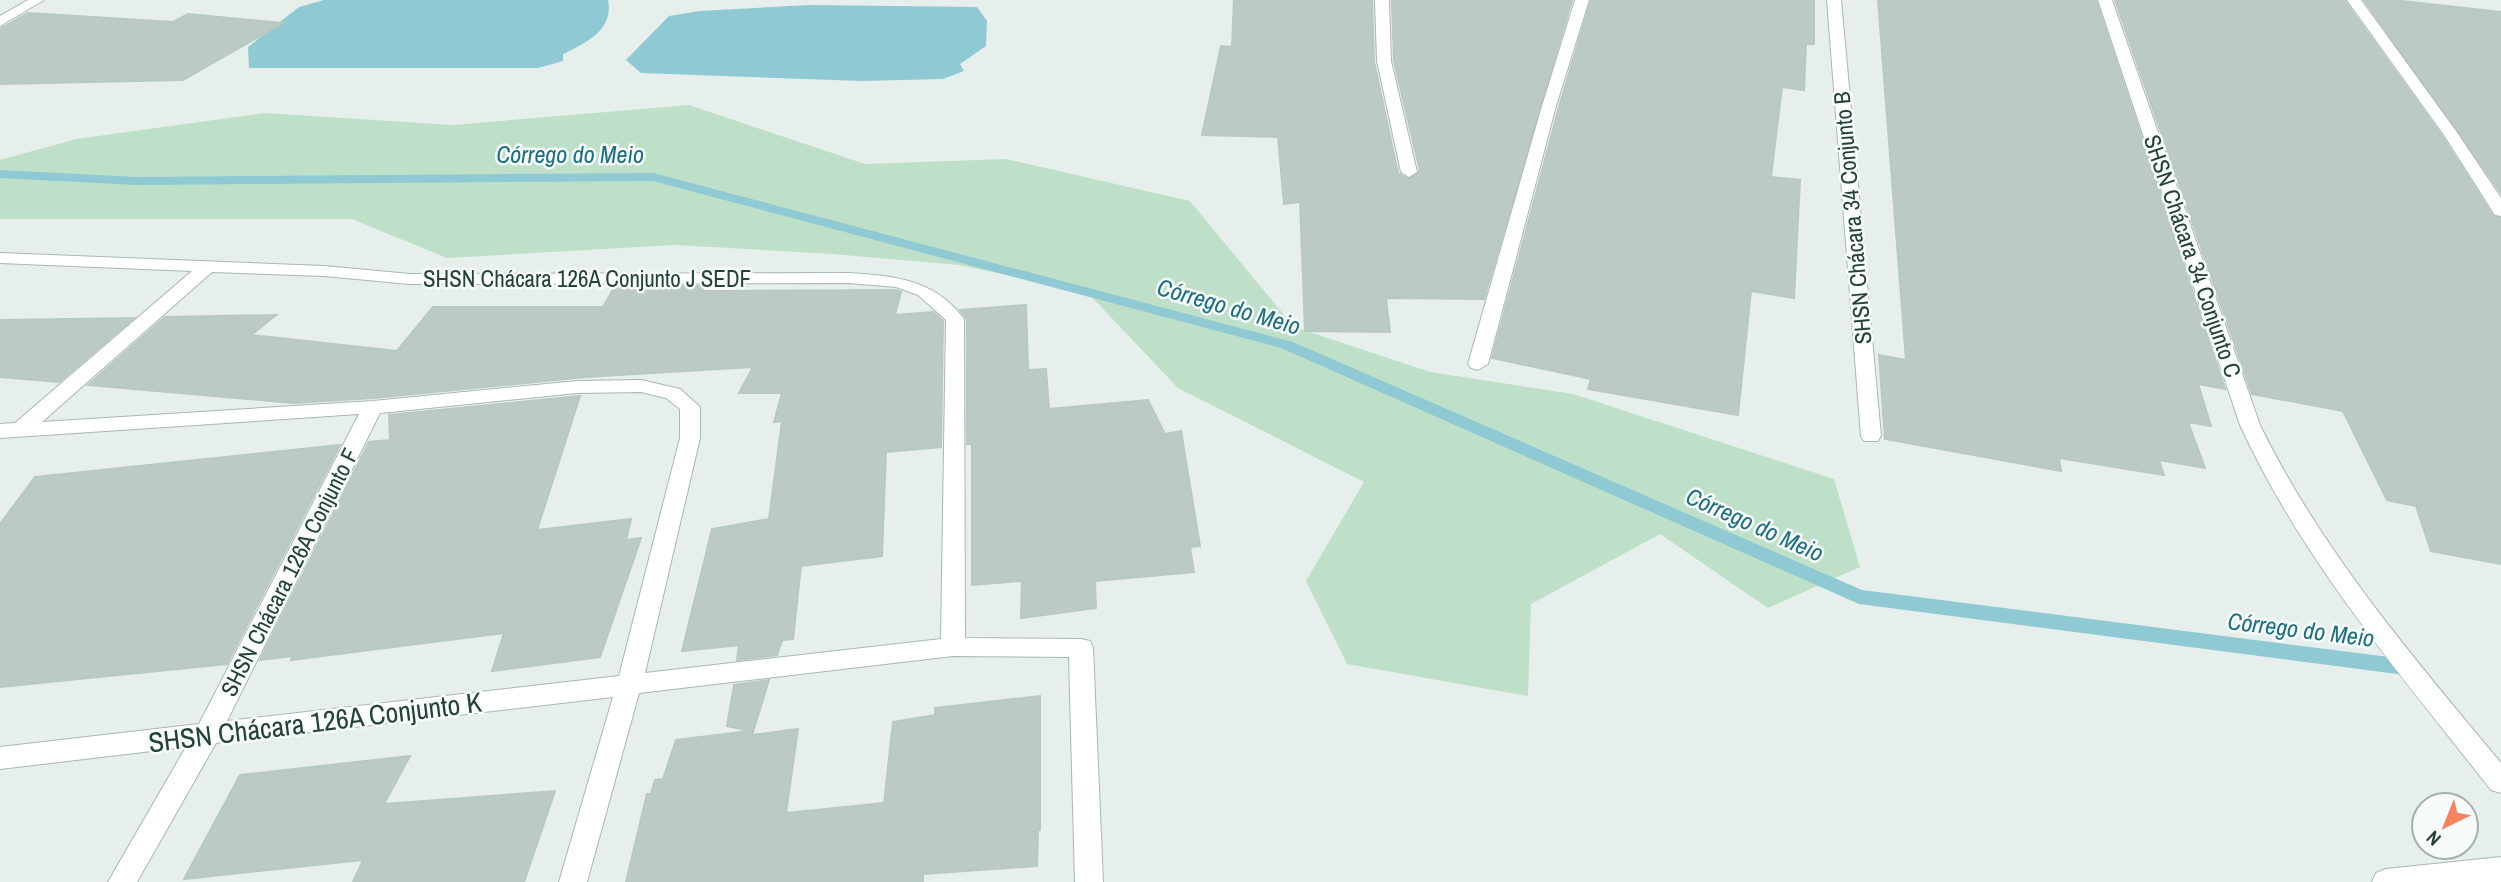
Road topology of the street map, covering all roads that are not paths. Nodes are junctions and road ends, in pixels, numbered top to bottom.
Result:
1 (37, 0) edge
2 (1382, 0) edge
3 (1583, 0) edge
4 (1834, 0) edge
5 (2105, 0) edge
6 (2354, 0) edge
7 (0, 22) edge
8 (1409, 172) dead end
9 (2501, 211) edge
10 (0, 258) edge
11 (207, 267) junction
12 (1478, 364) dead end
13 (373, 407) junction
14 (10, 431) edge
15 (1871, 436) dead end
16 (953, 647) junction
17 (629, 685) junction
18 (207, 736) junction
19 (0, 758) edge
20 (2501, 782) edge
21 (2501, 870) edge
22 (122, 882) edge
23 (573, 882) edge
24 (1090, 882) edge
25 (2386, 882) edge

1 - 7 street
2 - 8 street
3 - 12 street
4 - 15 street, SHSN Chácara 34 Conjunto B
5 - 20 street, SHSN Chácara 34 Conjunto C
6 - 9 street
10 - 11 street, SHSN Chácara 126A Conjunto J SEDF
11 - 14 street
11 - 16 street, SHSN Chácara 126A Conjunto J SEDF
13 - 14 street
13 - 17 street
13 - 18 street, SHSN Chácara 126A Conjunto F
16 - 17 street, SHSN Chácara 126A Conjunto K
16 - 24 street, SHSN Chácara 126A Conjunto K
17 - 18 street, SHSN Chácara 126A Conjunto K
17 - 23 street
18 - 19 street, SHSN Chácara 126A Conjunto K
18 - 22 street, SHSN Chácara 126A Conjunto F
21 - 25 street

